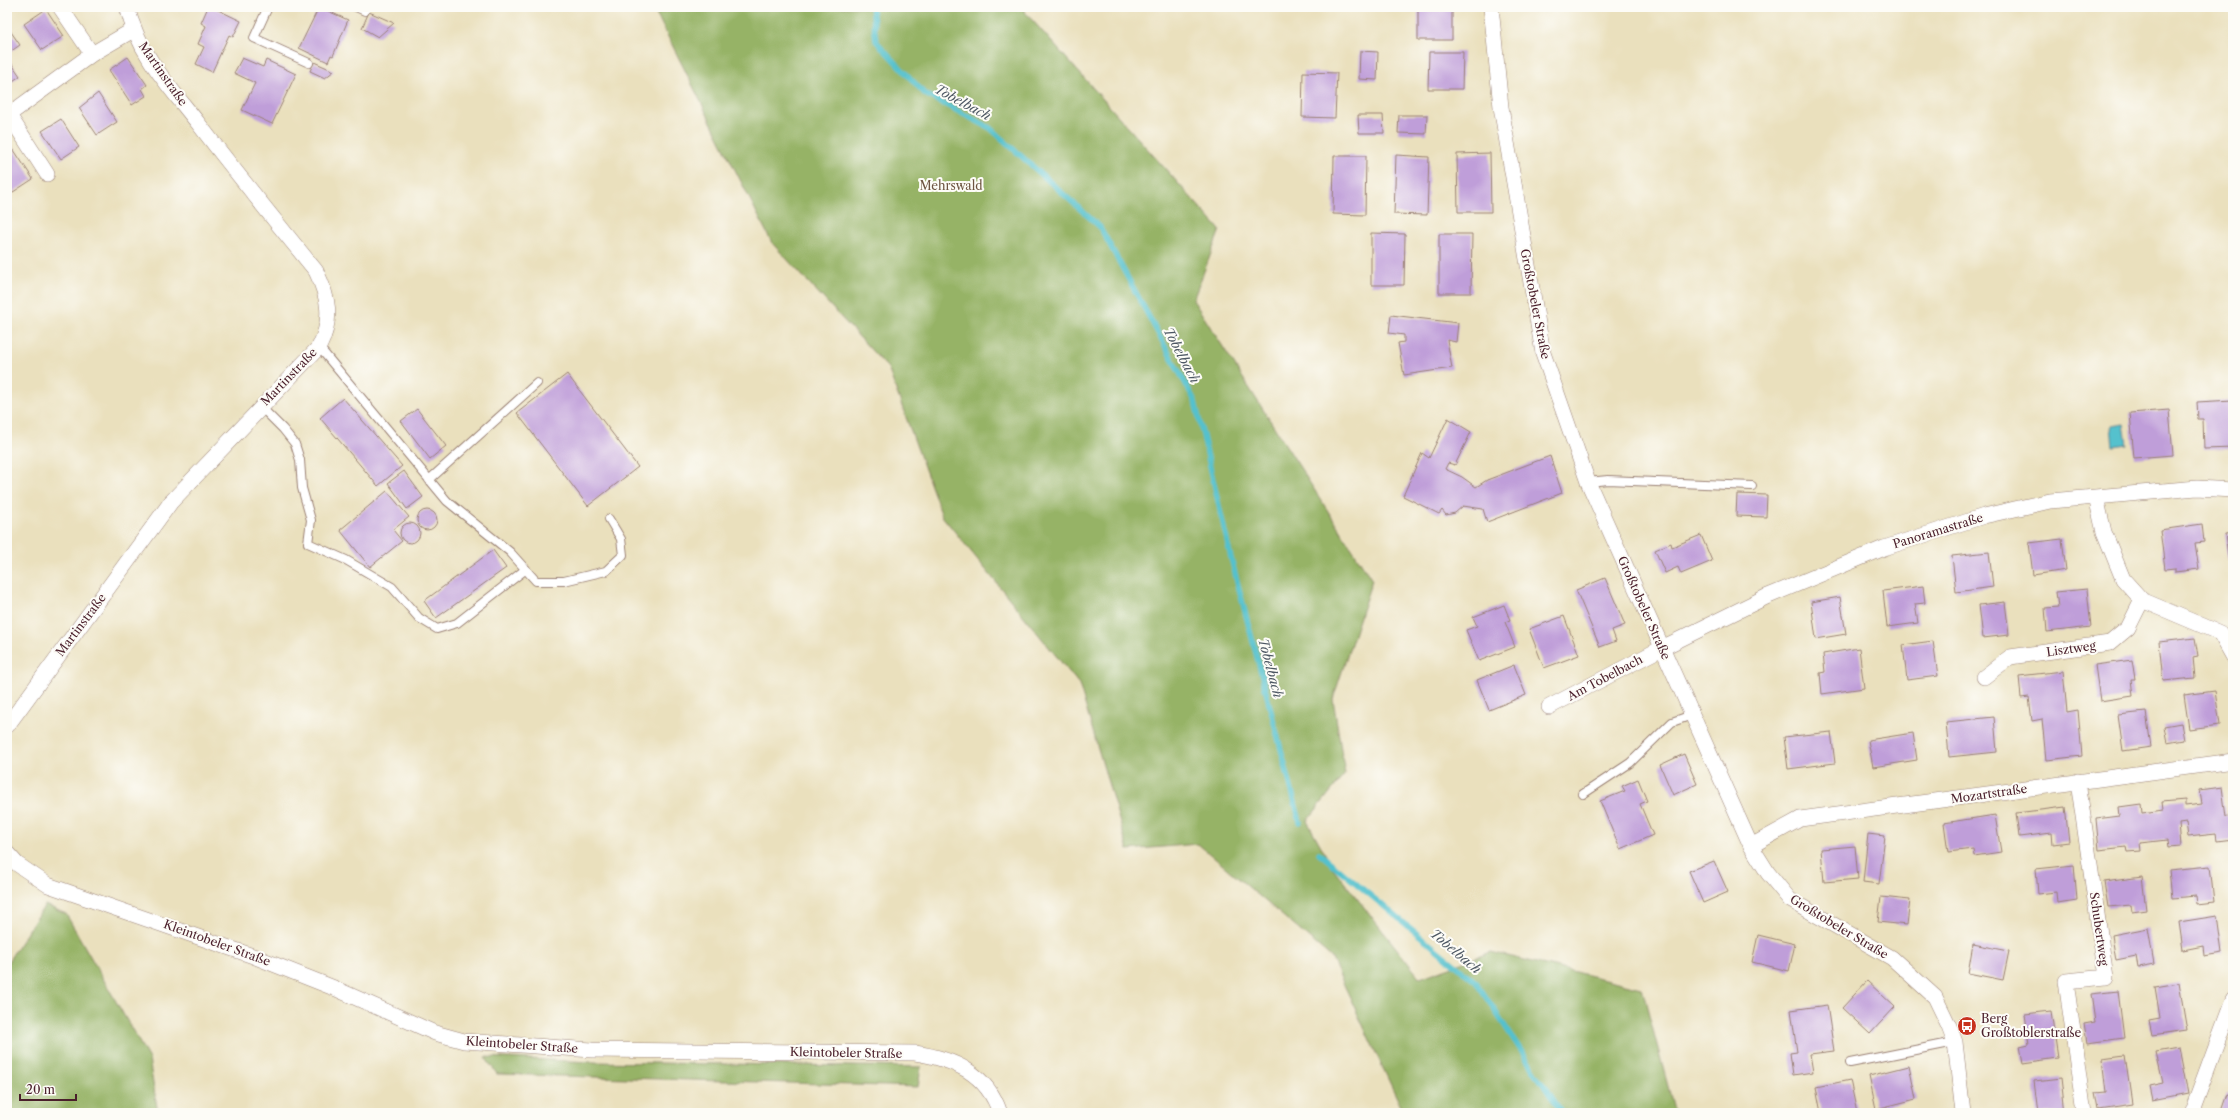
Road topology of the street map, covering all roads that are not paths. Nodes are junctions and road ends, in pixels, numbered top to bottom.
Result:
1 (60, 7) edge
2 (127, 7) edge
3 (268, 7) edge
4 (356, 7) edge
5 (1491, 7) edge
6 (364, 11) dead end
7 (133, 30) junction
8 (92, 54) junction
9 (309, 63) dead end
10 (8, 116) edge
11 (47, 174) dead end
12 (319, 347) junction
13 (537, 383) dead end
14 (260, 406) junction
15 (429, 480) junction
16 (1588, 482) junction
17 (1752, 486) dead end
18 (2233, 490) edge
19 (2096, 497) junction
20 (609, 519) dead end
21 (526, 570) junction
22 (2142, 600) junction
23 (1662, 648) junction
24 (2233, 656) edge
25 (1984, 677) dead end
26 (1549, 707) dead end
27 (1692, 715) junction
28 (7, 726) edge
29 (2233, 761) edge
30 (2078, 781) junction
31 (1583, 794) dead end
32 (1751, 846) junction
33 (7, 853) edge
34 (2233, 1000) edge
35 (1955, 1042) junction
36 (1850, 1063) dead end
37 (1000, 1113) edge
38 (1964, 1113) edge
39 (2084, 1113) edge
40 (2191, 1113) edge

1 - 8 street
2 - 7 street, Martinstraße
3 - 9 lane
4 - 6 lane
5 - 16 street, Großtobeler Straße
7 - 8 street
7 - 12 street, Martinstraße
8 - 10 street
10 - 11 street
12 - 14 street, Martinstraße
12 - 15 lane
13 - 15 lane
14 - 21 lane
14 - 28 street, Martinstraße
15 - 21 lane
16 - 17 lane
16 - 23 street, Großtobeler Straße
18 - 19 street, Panoramastraße
19 - 22 street
19 - 23 street, Panoramastraße
20 - 21 lane
22 - 24 street
22 - 25 street, Lisztweg
23 - 26 street, Am Tobelbach
23 - 27 street, Großtobeler Straße
27 - 31 lane
27 - 32 street, Großtobeler Straße
29 - 30 street, Mozartstraße
30 - 32 street, Mozartstraße
30 - 39 street, Schubertweg
32 - 35 street, Großtobeler Straße
33 - 37 street, Kleintobeler Straße
34 - 40 street
35 - 36 lane
35 - 38 street, Großtobeler Straße

